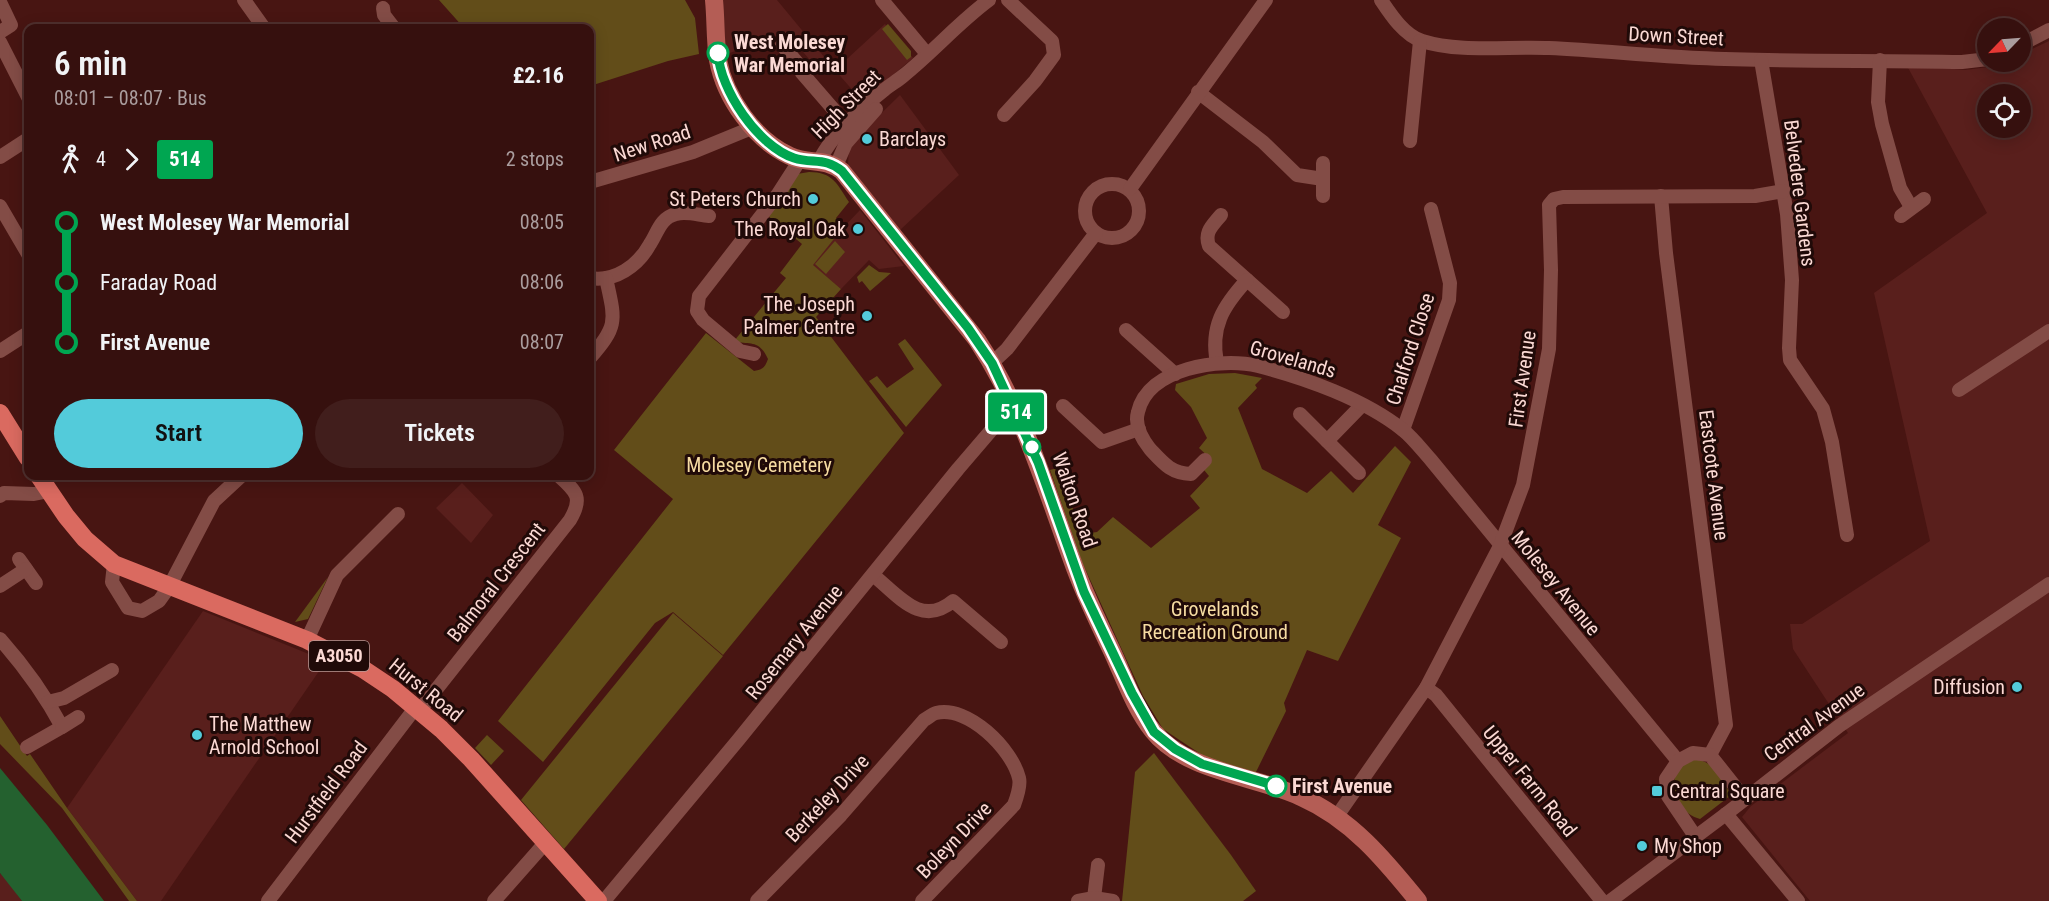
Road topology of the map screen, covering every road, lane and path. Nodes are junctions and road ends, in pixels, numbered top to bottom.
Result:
1 (244, 0) edge
2 (714, 0) edge
3 (882, 0) edge
4 (989, 0) edge
5 (1008, 0) edge
6 (1266, 0) edge
7 (1381, 0) edge
8 (0, 2) edge
9 (383, 8) dead end
10 (261, 24) edge
11 (391, 24) edge
12 (2049, 30) edge
13 (0, 32) edge
14 (2031, 39) edge
15 (1420, 41) junction
16 (0, 42) edge
17 (782, 45) dead end
18 (927, 54) junction
19 (1761, 60) junction
20 (1880, 60) junction
21 (1977, 60) edge
22 (902, 77) junction
23 (24, 89) edge
24 (1198, 92) junction
25 (1004, 115) dead end
26 (749, 121) junction
27 (847, 125) junction
28 (1410, 141) dead end
29 (24, 142) edge
30 (0, 157) edge
31 (797, 159) junction
32 (828, 163) junction
33 (1323, 163) dead end
34 (1323, 179) junction
35 (594, 181) edge
36 (1130, 189) junction
37 (1784, 191) junction
38 (1323, 196) dead end
39 (1661, 196) junction
40 (1924, 198) dead end
41 (0, 206) edge
42 (1431, 209) dead end
43 (1221, 215) dead end
44 (708, 216) dead end
45 (1096, 233) junction
46 (24, 247) edge
47 (594, 278) edge
48 (606, 278) junction
49 (1247, 280) junction
50 (1283, 312) dead end
51 (1126, 330) dead end
52 (2049, 331) edge
53 (24, 336) edge
54 (0, 351) edge
55 (594, 352) edge
56 (754, 354) dead end
57 (992, 363) junction
58 (1217, 363) junction
59 (1175, 374) junction
60 (1959, 390) dead end
61 (1362, 405) junction
62 (1063, 406) dead end
63 (1015, 410) junction
64 (0, 413) edge
65 (1299, 414) dead end
66 (1139, 429) junction
67 (1403, 430) junction
68 (1327, 441) junction
69 (24, 452) edge
70 (1205, 460) dead end
71 (1359, 473) dead end
72 (42, 480) edge
73 (237, 480) edge
74 (563, 480) edge
75 (0, 496) edge
76 (398, 514) dead end
77 (1847, 535) dead end
78 (1500, 546) junction
79 (114, 564) junction
80 (873, 575) junction
81 (36, 583) dead end
82 (2049, 584) edge
83 (0, 586) edge
84 (169, 586) junction
85 (0, 639) edge
86 (307, 640) junction
87 (1001, 642) dead end
88 (111, 670) dead end
89 (1426, 688) junction
90 (48, 702) junction
91 (418, 709) junction
92 (78, 717) dead end
93 (924, 720) joint
94 (62, 727) junction
95 (27, 747) dead end
96 (1710, 755) junction
97 (1678, 761) junction
98 (1745, 799) junction
99 (1726, 814) junction
100 (1336, 816) junction
101 (1695, 836) junction
102 (546, 842) junction
103 (1098, 865) dead end
104 (1094, 898) junction
105 (267, 901) edge
106 (495, 901) edge
107 (598, 901) edge
108 (604, 901) edge
109 (757, 901) edge
110 (922, 901) edge
111 (1078, 901) edge
112 (1113, 901) edge
113 (1418, 901) edge
114 (1602, 901) edge
115 (1610, 901) edge
116 (1798, 901) edge

1 - 10 street
2 - 26 main road
3 - 18 street
4 - 18 street, High Street
5 - 25 street
6 - 24 street
7 - 15 street
8 - 13 street
9 - 11 street
12 - 14 street
15 - 19 street, Down Street
15 - 28 street
16 - 23 street
17 - 27 street
18 - 22 street, High Street
19 - 20 street, Down Street
19 - 37 street, Belvedere Gardens
20 - 21 street, Down Street
20 - 40 street
22 - 27 street, High Street
22 - 32 street, High Street
24 - 34 street
24 - 36 street
26 - 31 main road
26 - 35 street, New Road
27 - 32 street, High Street
29 - 30 street
31 - 32 main road
31 - 56 street
32 - 57 main road, Walton Road
33 - 34 street
34 - 38 street
36 - 45 street
36 - 45 street
37 - 39 street, First Avenue
37 - 77 street, Belvedere Gardens
39 - 78 street, First Avenue
39 - 96 street, Eastcote Avenue
41 - 46 street
42 - 67 street, Chalford Close
43 - 49 street
44 - 48 street
45 - 57 street
47 - 48 street
48 - 55 street
49 - 50 street
49 - 58 street
51 - 59 street
52 - 60 street
53 - 54 street
57 - 63 main road, Walton Road
58 - 59 street, Grovelands
58 - 61 street, Grovelands
59 - 66 street, Grovelands
61 - 67 street, Grovelands
61 - 68 street
62 - 66 street
63 - 80 street, Rosemary Avenue
63 - 100 main road, Walton Road
64 - 69 main road
65 - 68 street
66 - 70 street
67 - 78 street, Molesey Avenue
68 - 71 street
72 - 75 street
72 - 79 main road, Hurst Road / A3050
73 - 84 street
74 - 91 street, Balmoral Crescent
76 - 86 street
78 - 89 street, First Avenue
78 - 97 street, Molesey Avenue
79 - 84 main road, Hurst Road / A3050
79 - 84 street
80 - 87 street
80 - 108 street, Rosemary Avenue
81 - 83 street
82 - 98 street, Central Avenue
84 - 86 main road, Hurst Road / A3050
85 - 90 street
86 - 91 main road, Hurst Road / A3050
88 - 90 street
89 - 100 street, First Avenue
89 - 114 street, Upper Farm Road
90 - 94 street
91 - 102 main road, Hurst Road / A3050
91 - 105 street, Hurstfield Road
92 - 94 street
93 - 109 street, Berkeley Drive
93 - 110 street, Boleyn Drive
94 - 95 street
96 - 97 street
96 - 98 street
97 - 101 street
98 - 99 street, Central Avenue
99 - 101 street, Central Avenue
99 - 116 street
100 - 113 main road, Walton Road
101 - 115 street, Central Avenue
102 - 106 street
102 - 107 main road, Hurst Road / A3050
103 - 104 street
104 - 111 street
104 - 112 street

